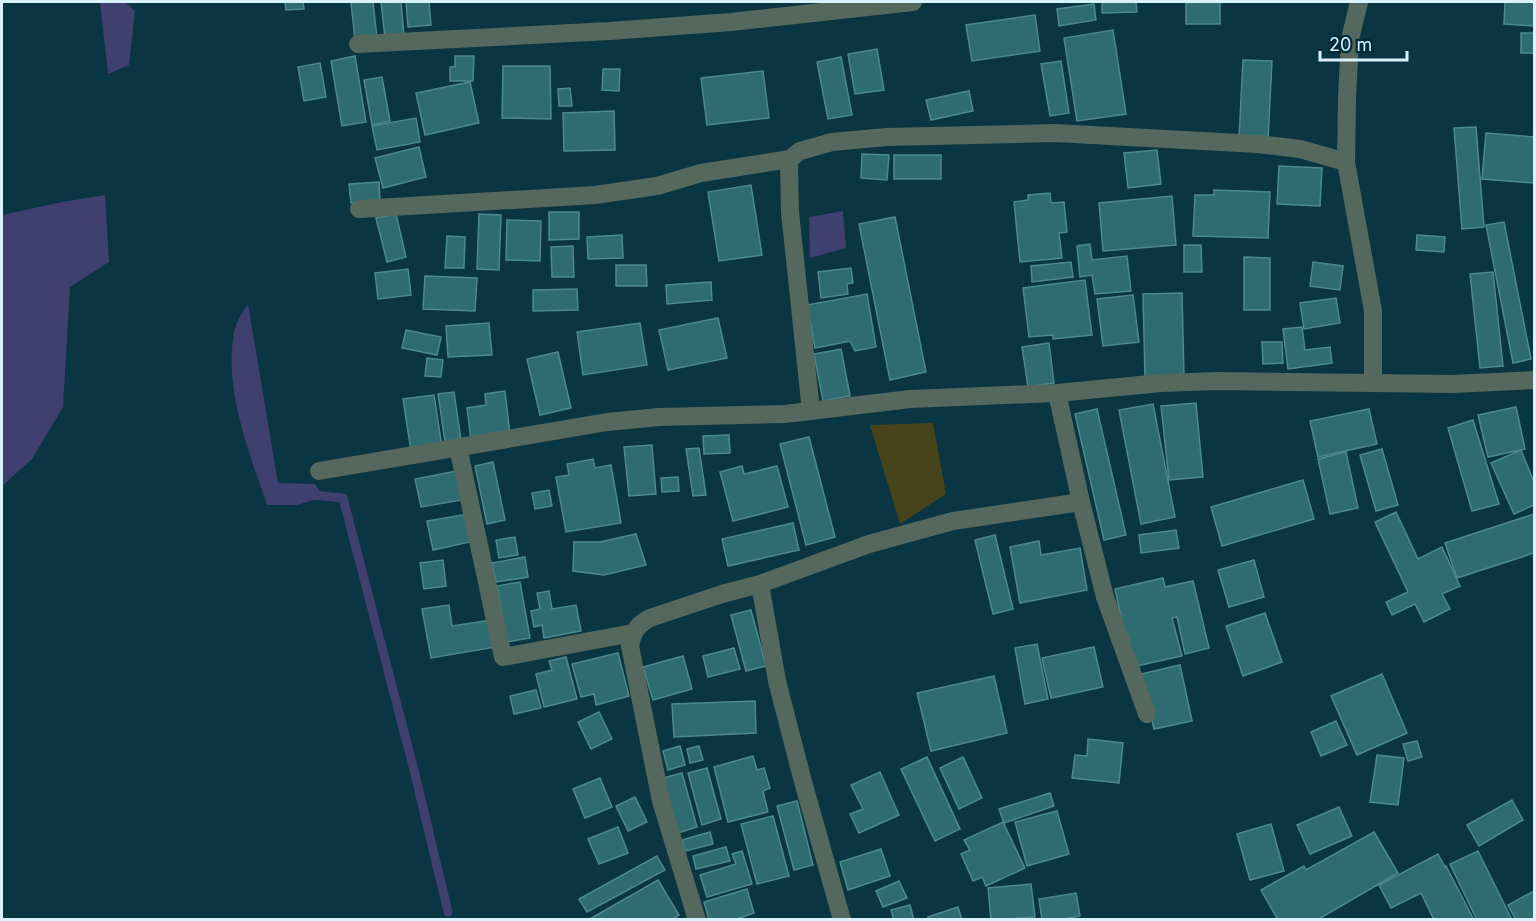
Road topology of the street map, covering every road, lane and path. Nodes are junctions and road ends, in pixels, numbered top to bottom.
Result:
1 (913, 2) edge
2 (1359, 2) edge
3 (358, 44) dead end
4 (790, 159) junction
5 (1346, 162) junction
6 (359, 209) dead end
7 (1534, 380) edge
8 (1372, 383) junction
9 (1058, 393) junction
10 (811, 411) junction
11 (458, 447) junction
12 (318, 471) dead end
13 (1081, 501) junction
14 (760, 584) junction
15 (633, 633) junction
16 (1147, 714) dead end
17 (697, 920) edge
18 (842, 920) edge

1 - 3 street
2 - 5 street
4 - 5 street
4 - 6 street
4 - 10 street
5 - 8 street
7 - 8 street
8 - 9 street
9 - 10 street
9 - 13 street
10 - 11 street
11 - 12 street
11 - 15 street
13 - 14 street
13 - 16 street
14 - 15 street
14 - 18 street
15 - 17 street

